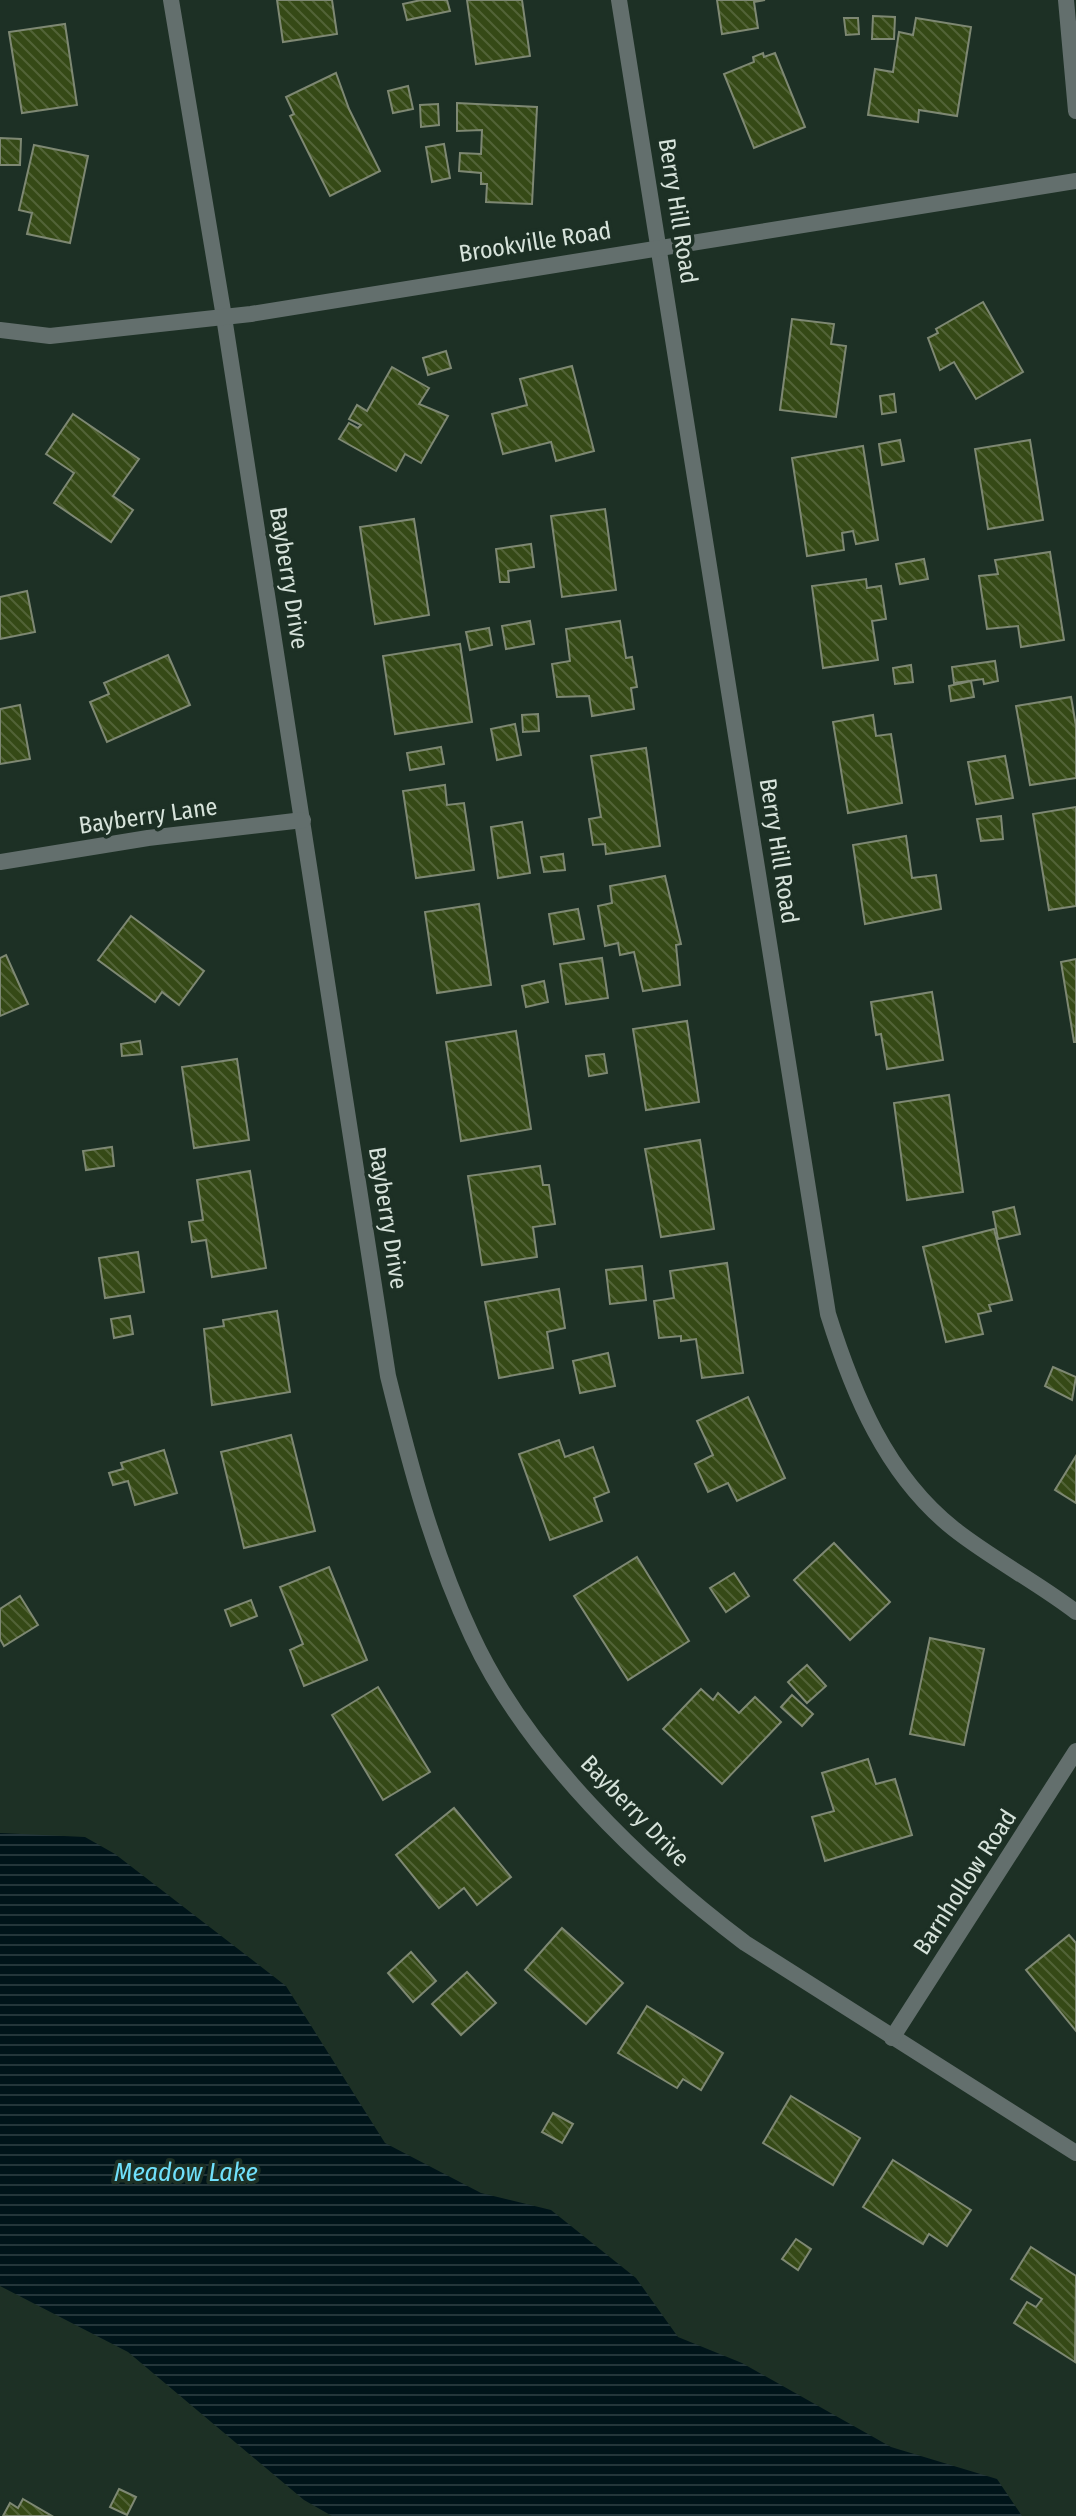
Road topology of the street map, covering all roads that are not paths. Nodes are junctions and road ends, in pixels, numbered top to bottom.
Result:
1 (171, 0) edge
2 (619, 0) edge
3 (1066, 0) edge
4 (1076, 111) edge
5 (1076, 181) edge
6 (660, 247) junction
7 (224, 317) junction
8 (0, 330) edge
9 (303, 820) junction
10 (0, 862) edge
11 (1076, 1612) edge
12 (1076, 1751) edge
13 (892, 2038) junction
14 (1076, 2153) edge

1 - 7 street, Bayberry Drive
2 - 6 street, Berry Hill Road
3 - 4 street
5 - 6 street, Brookville Road
6 - 7 street, Brookville Road
6 - 11 street, Berry Hill Road
7 - 8 street, Brookville Road
7 - 9 street, Bayberry Drive
9 - 10 street, Bayberry Lane
9 - 13 street, Bayberry Drive
12 - 13 street, Barnhollow Road
13 - 14 street, Bayberry Drive

